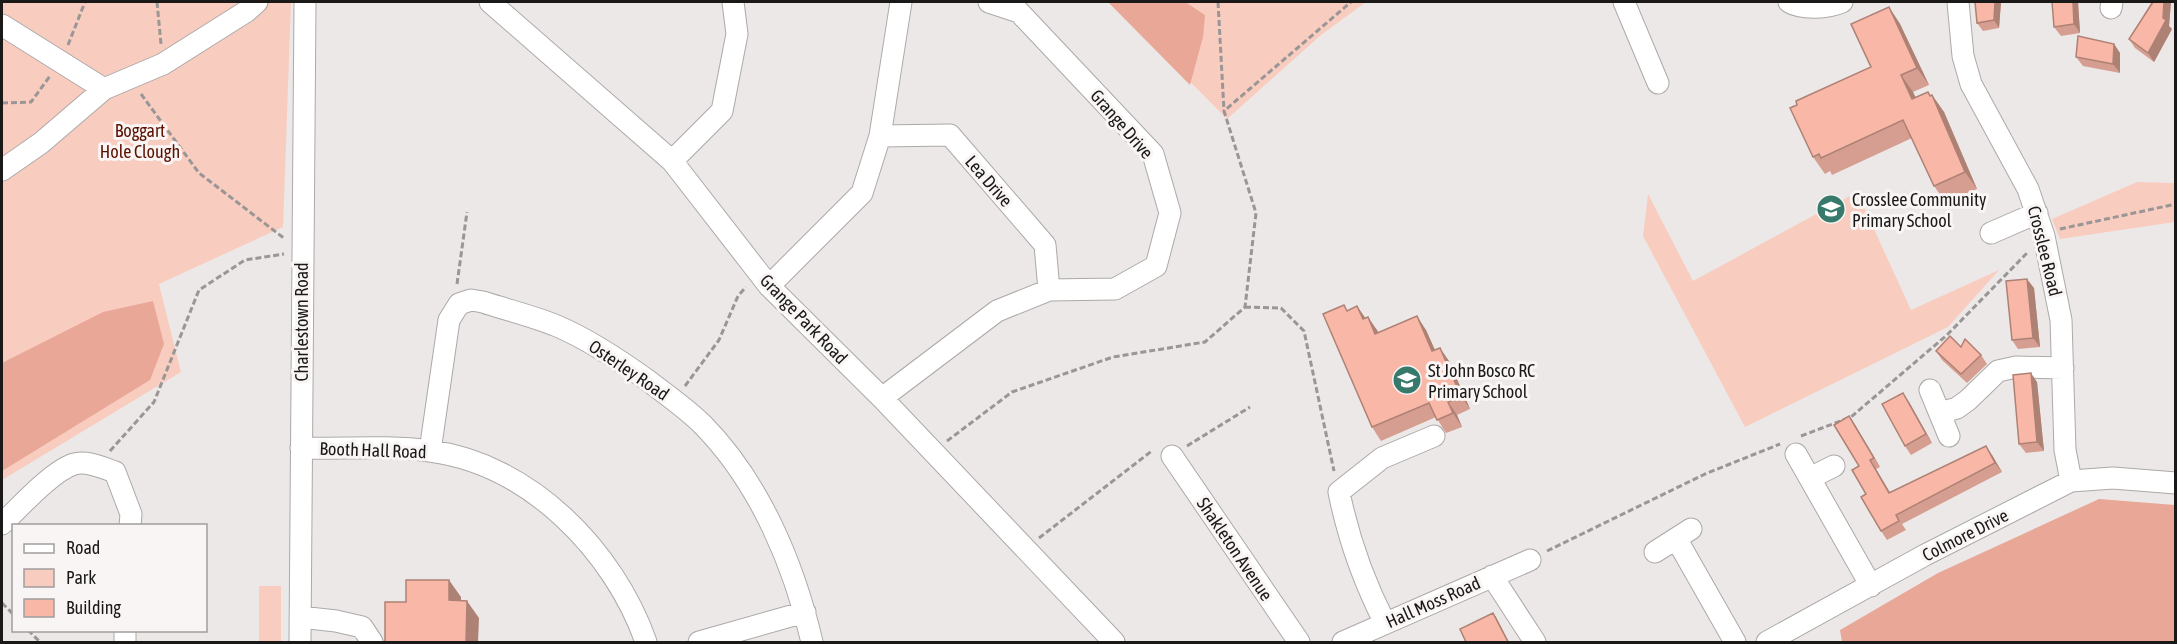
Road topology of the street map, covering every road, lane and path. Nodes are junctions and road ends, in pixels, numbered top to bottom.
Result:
1 (157, 2) edge
2 (257, 2) edge
3 (305, 2) edge
4 (490, 2) edge
5 (733, 2) edge
6 (901, 2) edge
7 (989, 2) edge
8 (1218, 2) edge
9 (1624, 2) edge
10 (1789, 2) edge
11 (1842, 2) edge
12 (1958, 2) edge
13 (2, 25) edge
14 (163, 64) junction
15 (129, 78) junction
16 (1658, 83) dead end
17 (104, 88) junction
18 (1224, 111) dead end
19 (880, 136) junction
20 (672, 160) junction
21 (2, 170) edge
22 (2175, 204) edge
23 (467, 212) dead end
24 (2037, 213) junction
25 (1991, 233) dead end
26 (2044, 236) junction
27 (302, 252) junction
28 (764, 279) junction
29 (1049, 290) junction
30 (459, 304) junction
31 (1245, 307) dead end
32 (2063, 368) junction
33 (1930, 390) dead end
34 (882, 398) junction
35 (674, 401) junction
36 (1250, 407) dead end
37 (1940, 413) junction
38 (1434, 436) dead end
39 (1949, 436) dead end
40 (1794, 444) junction
41 (301, 448) junction
42 (430, 451) junction
43 (1172, 456) junction
44 (97, 465) junction
45 (1834, 466) dead end
46 (1810, 478) junction
47 (2071, 481) junction
48 (2175, 483) edge
49 (1339, 492) junction
50 (2, 524) edge
51 (130, 524) edge
52 (1026, 548) junction
53 (1655, 552) dead end
54 (1530, 560) joint
55 (1492, 576) junction
56 (1871, 586) junction
57 (805, 612) junction
58 (300, 617) junction
59 (1385, 623) junction
60 (1810, 633) edge
61 (300, 642) edge
62 (372, 642) edge
63 (646, 642) edge
64 (699, 642) edge
65 (812, 642) edge
66 (1114, 642) edge
67 (1299, 642) edge
68 (1343, 642) edge
69 (1535, 642) edge
70 (1735, 642) edge
71 (1767, 642) edge

1 - 14 path
2 - 14 street
3 - 27 street, Charlestown Road
4 - 20 street, Grange Park Road
5 - 20 street
6 - 19 street
7 - 29 street, Grange Drive
8 - 18 path
9 - 16 street
10 - 11 street
12 - 24 street, Crosslee Road
13 - 17 street
14 - 15 street
15 - 17 street
15 - 27 path
17 - 21 street
19 - 28 street
19 - 29 street, Lea Drive
20 - 28 street, Grange Park Road
22 - 26 path
23 - 30 path
24 - 25 street
24 - 26 street, Crosslee Road
26 - 32 street, Crosslee Road
26 - 40 path
27 - 41 street, Charlestown Road
27 - 44 path
28 - 34 street, Grange Park Road
28 - 35 path
29 - 34 street, Grange Drive
30 - 35 street, Osterley Road
30 - 42 street
31 - 49 path
32 - 37 street
32 - 47 street, Crosslee Road
33 - 37 street
34 - 52 street, Grange Park Road
35 - 57 street, Osterley Road
36 - 43 path
37 - 39 street
38 - 49 street
40 - 46 street
40 - 54 path
41 - 42 street, Booth Hall Road
41 - 58 street, Charlestown Road
42 - 63 street, Booth Hall Road
43 - 52 path
43 - 67 street, Shakleton Avenue
44 - 50 street
44 - 51 street
45 - 46 street
46 - 56 street
47 - 48 street, Colmore Drive
47 - 56 street, Colmore Drive
49 - 59 street
52 - 66 street, Grange Park Road
53 - 70 street
54 - 55 street, Hall Moss Road
55 - 59 street, Hall Moss Road
55 - 69 street
56 - 60 street, Colmore Drive
57 - 64 street
57 - 65 street, Osterley Road
58 - 61 street, Charlestown Road
58 - 62 street
59 - 68 street, Hall Moss Road
60 - 71 street, Colmore Drive

